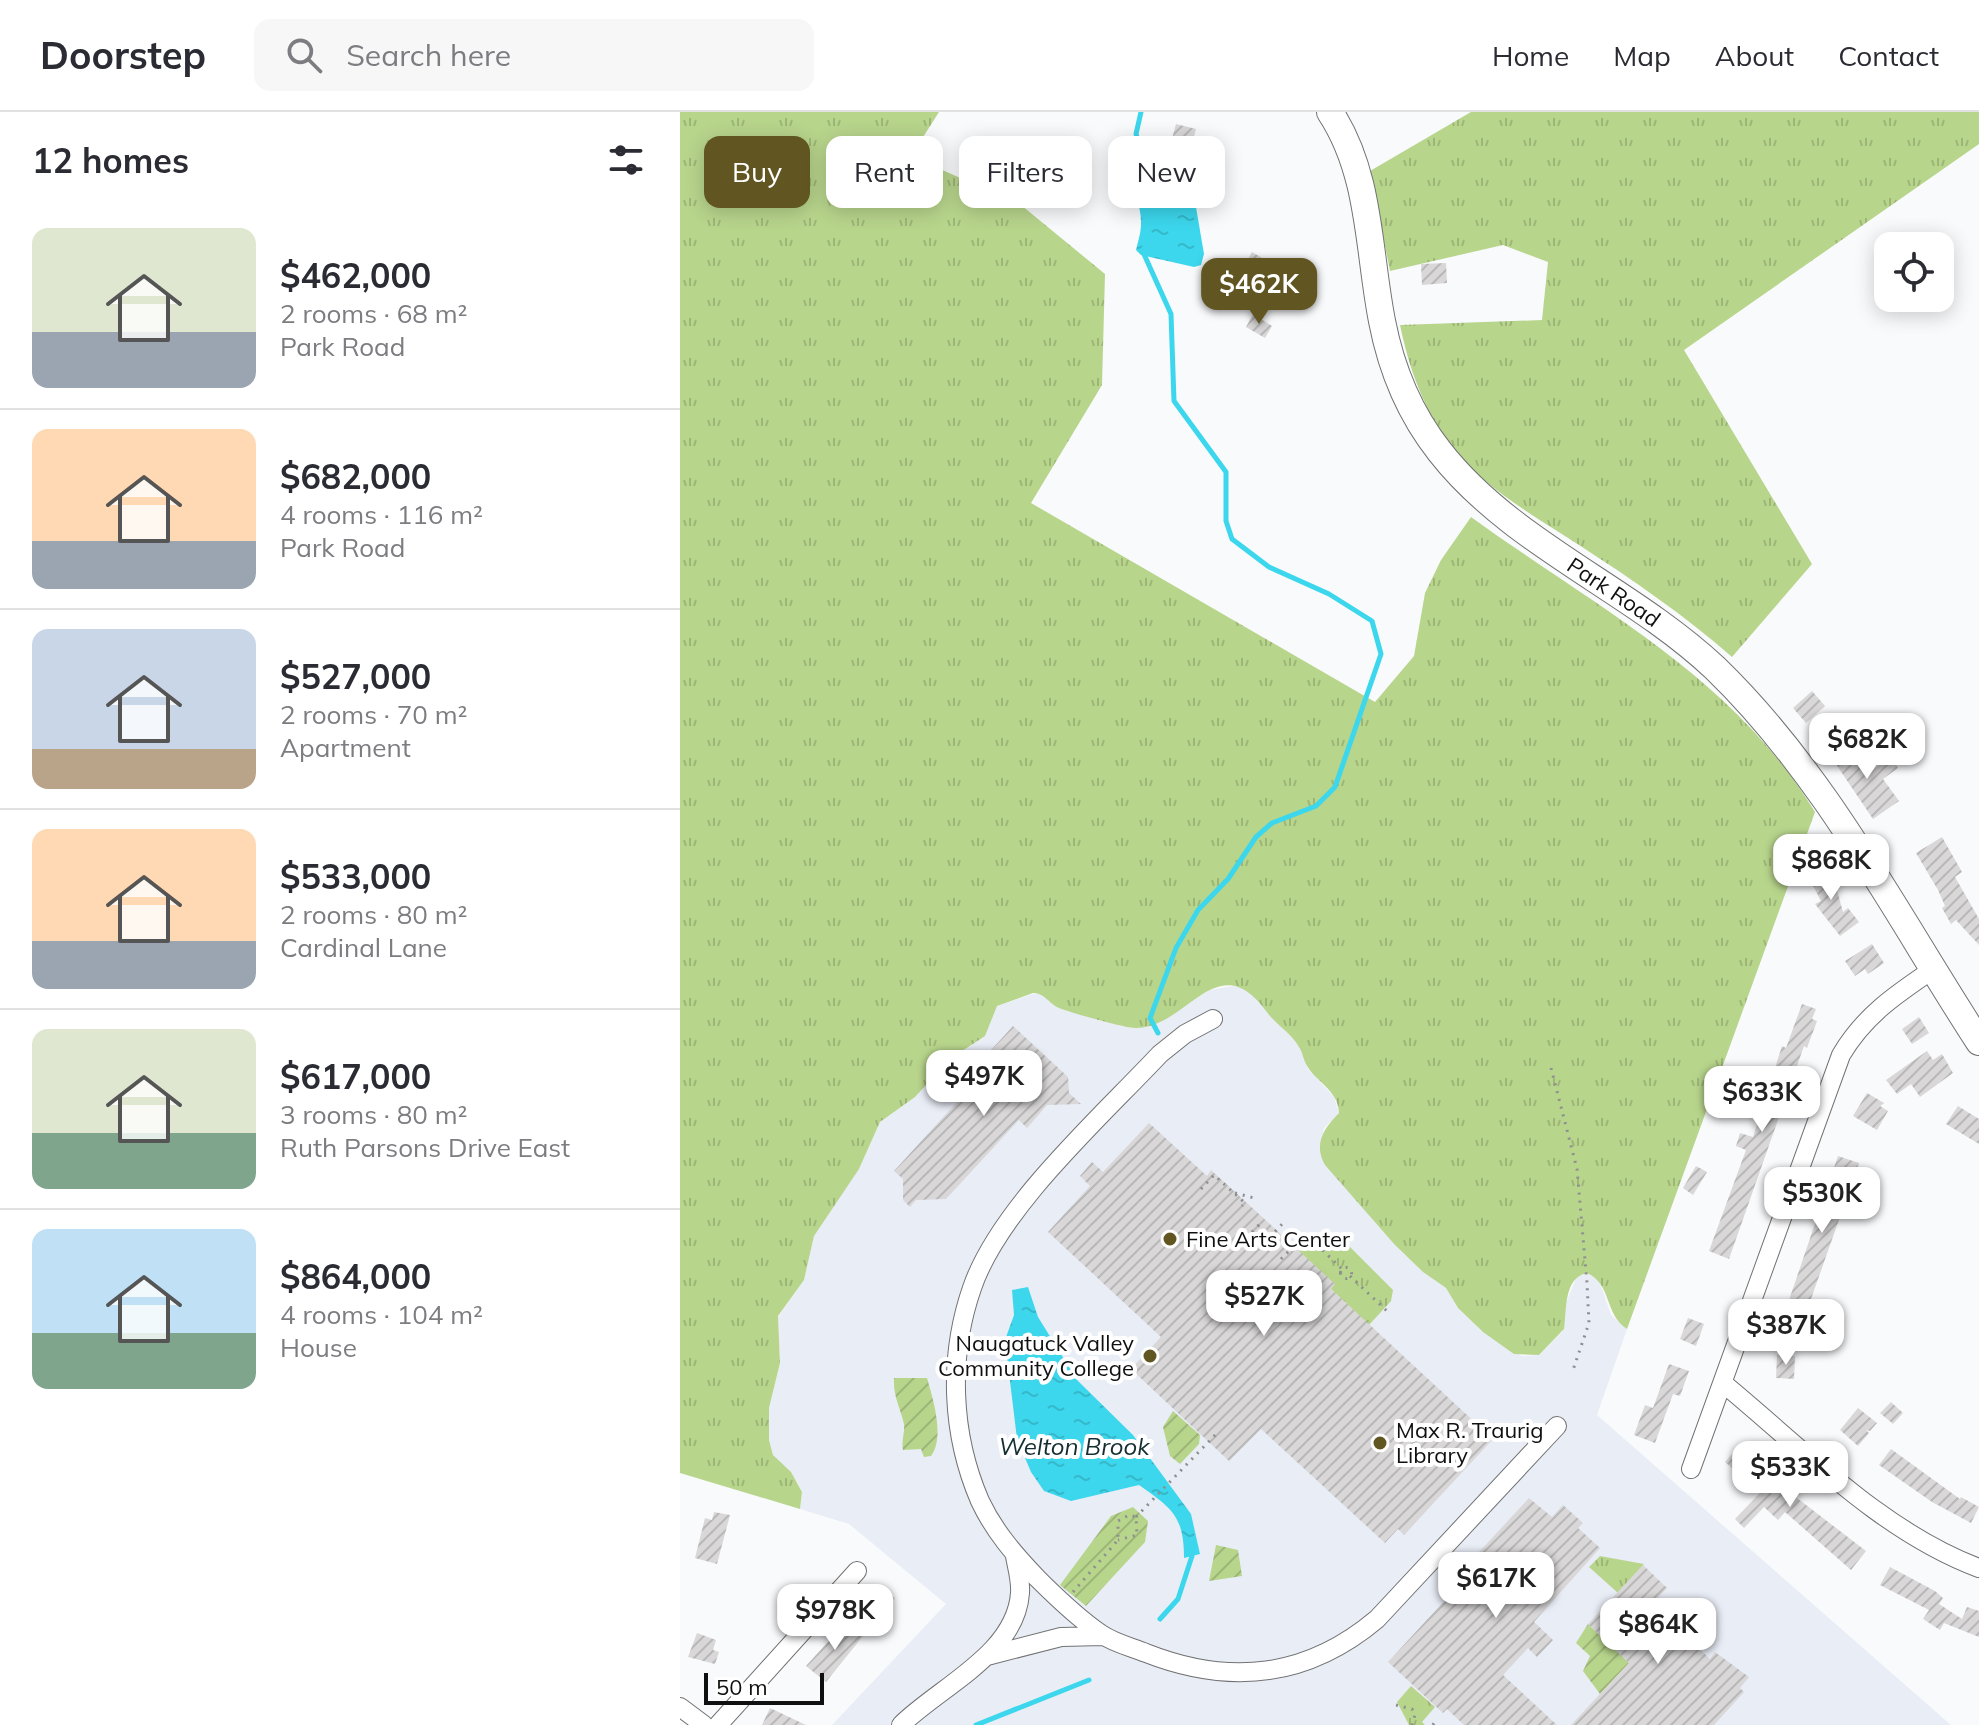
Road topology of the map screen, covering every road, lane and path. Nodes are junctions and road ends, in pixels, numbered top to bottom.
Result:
1 (1330, 112) edge
2 (1932, 970) junction
3 (1213, 1019) dead end
4 (1979, 1042) edge
5 (1551, 1068) dead end
6 (1201, 1189) dead end
7 (1232, 1192) junction
8 (1254, 1198) dead end
9 (1242, 1206) dead end
10 (1263, 1221) dead end
11 (1284, 1222) dead end
12 (1252, 1232) dead end
13 (1311, 1239) dead end
14 (1264, 1243) dead end
15 (1292, 1248) dead end
16 (1281, 1259) dead end
17 (1342, 1269) junction
18 (1350, 1276) junction
19 (1388, 1312) dead end
20 (1572, 1373) dead end
21 (1724, 1384) junction
22 (1557, 1426) dead end
23 (1216, 1434) dead end
24 (1691, 1469) dead end
25 (1136, 1517) junction
26 (1118, 1540) junction
27 (1015, 1556) junction
28 (1979, 1568) edge
29 (857, 1571) dead end
30 (1444, 1578) dead end
31 (1458, 1582) dead end
32 (1474, 1593) dead end
33 (1481, 1600) dead end
34 (1062, 1603) junction
35 (1103, 1636) junction
36 (987, 1656) junction
37 (1396, 1705) dead end
38 (680, 1707) edge
39 (1436, 1719) dead end
40 (704, 1725) edge
41 (718, 1725) edge
42 (901, 1725) edge
43 (1412, 1725) edge
44 (1433, 1725) edge

1 - 2 main road, Park Road
2 - 4 main road, Park Road
2 - 21 street
3 - 27 street
5 - 20 path
6 - 7 path
7 - 8 path
7 - 9 path
10 - 12 path
11 - 14 path
13 - 17 path
15 - 16 path
17 - 18 path
17 - 18 path
18 - 19 path
21 - 24 street
21 - 28 street
22 - 35 street
23 - 25 path
25 - 26 path
25 - 26 path
26 - 34 path
27 - 34 street
27 - 36 street
29 - 41 street
30 - 31 path
32 - 33 path
34 - 35 street
35 - 36 street
36 - 42 street
37 - 43 path
38 - 40 street
39 - 44 path

